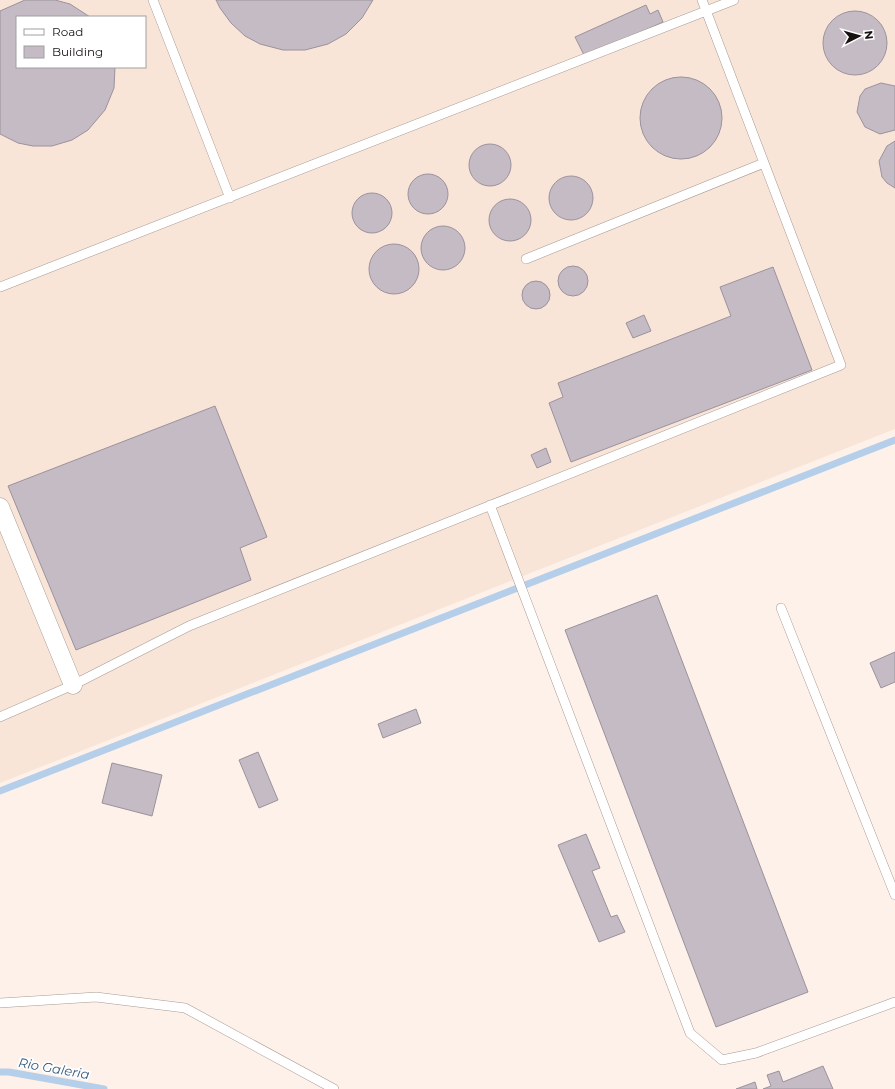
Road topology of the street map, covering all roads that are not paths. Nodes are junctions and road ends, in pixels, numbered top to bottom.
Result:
1 (153, 0) edge
2 (702, 0) edge
3 (734, 0) edge
4 (706, 10) junction
5 (764, 163) junction
6 (230, 198) junction
7 (526, 260) dead end
8 (0, 287) edge
9 (490, 505) junction
10 (0, 507) edge
11 (781, 608) dead end
12 (74, 685) junction
13 (0, 717) edge
14 (895, 895) edge
15 (895, 1002) edge
16 (0, 1003) edge
17 (334, 1089) edge

1 - 6 lane
2 - 4 lane
3 - 4 lane
4 - 5 lane
4 - 6 lane
5 - 7 lane
5 - 9 lane
6 - 8 lane
9 - 12 lane
9 - 15 lane
10 - 12 street
11 - 14 lane
12 - 13 lane
16 - 17 lane

